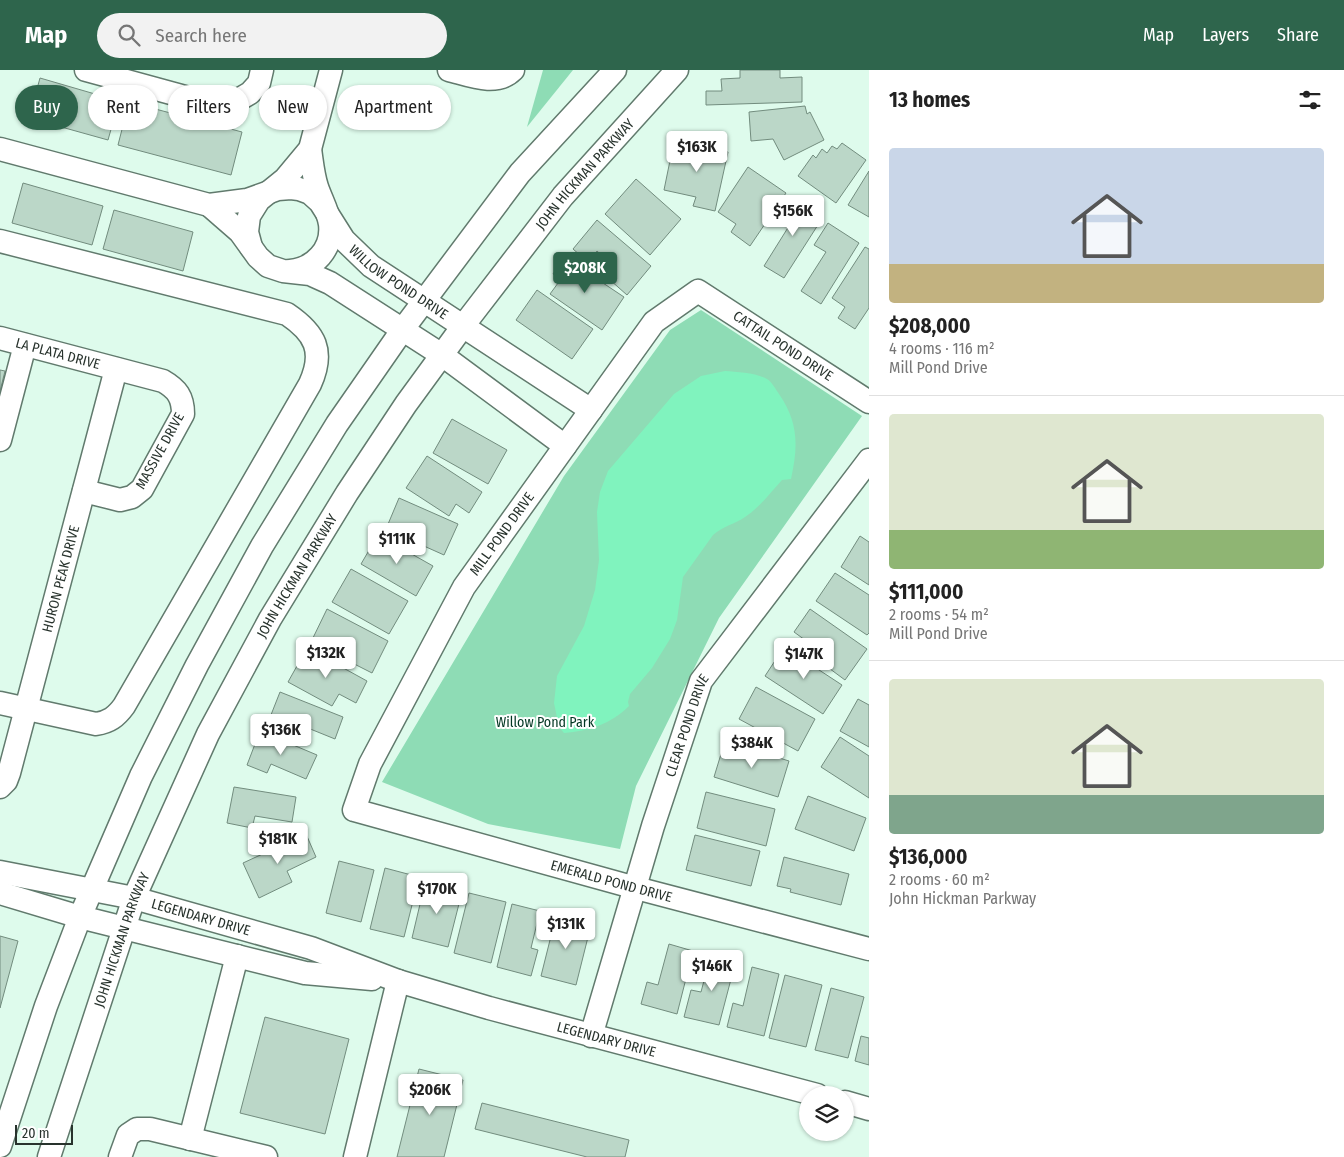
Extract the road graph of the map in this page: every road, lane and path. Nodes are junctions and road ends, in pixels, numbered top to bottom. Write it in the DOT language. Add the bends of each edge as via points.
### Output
graph roads {
  1 [pos="86,70"];
  2 [pos="262,70"];
  3 [pos="331,70"];
  4 [pos="449,70"];
  5 [pos="615,70"];
  6 [pos="677,70"];
  7 [pos="511,72"];
  8 [pos="310,149"];
  9 [pos="0,150"];
  10 [pos="268,193"];
  11 [pos="209,205"];
  12 [pos="326,212"];
  13 [pos="0,241"];
  14 [pos="251,248"];
  15 [pos="289,271"];
  16 [pos="698,291"];
  17 [pos="425,300"];
  18 [pos="463,326"];
  19 [pos="403,329"];
  20 [pos="0,338"];
  21 [pos="25,344"];
  22 [pos="442,355"];
  23 [pos="116,369"];
  24 [pos="869,402"];
  25 [pos="591,410"];
  26 [pos="0,440"];
  27 [pos="565,446"];
  28 [pos="869,460"];
  29 [pos="84,491"];
  30 [pos="0,703"];
  31 [pos="26,710"];
  32 [pos="0,788"];
  33 [pos="354,810"];
  34 [pos="0,872"];
  35 [pos="636,888"];
  36 [pos="92,890"];
  37 [pos="0,892"];
  38 [pos="134,898"];
  39 [pos="80,917"];
  40 [pos="124,928"];
  41 [pos="869,949"];
  42 [pos="237,956"];
  43 [pos="398,981"];
  44 [pos="591,1036"];
  45 [pos="799,1090"];
  46 [pos="854,1104"];
  47 [pos="869,1108"];
  48 [pos="190,1139"];
  49 [pos="0,1146"];
  50 [pos="48,1157"];
  51 [pos="120,1157"];
  52 [pos="266,1157"];
  53 [pos="355,1157"];
  1 -- 2 [label="street" via="221,105 250,93 259,83"];
  3 -- 8 [label="street"];
  4 -- 7 [label="street" via="494,79"];
  5 -- 17 [label="street" via="520,173"];
  6 -- 18 [label="street, JOHN HICKMAN PARKWAY" via="563,196"];
  8 -- 10 [label="street" via="285,179"];
  8 -- 12 [label="street" via="316,184"];
  9 -- 11 [label="street, WILLOW POND DRIVE"];
  10 -- 11 [label="street, WILLOW POND DRIVE" via="247,200"];
  10 -- 12 [label="street, WILLOW POND DRIVE" via="286,188 299,189 314,196"];
  10 -- 14 [label="street" via="255,204 249,216 247,232"];
  11 -- 14 [label="street, WILLOW POND DRIVE" via="240,232"];
  12 -- 15 [label="street" via="330,230 323,253 307,267"];
  12 -- 17 [label="street, WILLOW POND DRIVE" via="344,240 364,260"];
  13 -- 31 [label="street" via="287,314 311,335 318,361 310,384 116,716 96,724"];
  14 -- 15 [label="street, WILLOW POND DRIVE" via="268,266"];
  15 -- 19 [label="street, WILLOW POND DRIVE" via="320,278"];
  16 -- 24 [label="street, CATTAIL POND DRIVE"];
  16 -- 25 [label="street, MILL POND DRIVE" via="654,322"];
  17 -- 18 [label="street, WILLOW POND DRIVE"];
  17 -- 19 [label="street"];
  18 -- 22 [label="street, JOHN HICKMAN PARKWAY"];
  18 -- 25 [label="street, WILLOW POND DRIVE"];
  19 -- 22 [label="street, WILLOW POND DRIVE"];
  19 -- 36 [label="street" via="336,424 258,554 141,776"];
  20 -- 21 [label="street, LA PLATA DRIVE"];
  21 -- 23 [label="street, LA PLATA DRIVE"];
  21 -- 26 [label="street"];
  22 -- 27 [label="street, WILLOW POND DRIVE"];
  22 -- 38 [label="street, JOHN HICKMAN PARKWAY" via="346,493 270,619 208,734"];
  23 -- 29 [label="street, HURON PEAK DRIVE"];
  23 -- 29 [label="street, MASSIVE DRIVE" via="163,381 173,387 180,395 183,414 142,489 132,497 120,500"];
  25 -- 27 [label="street, MILL POND DRIVE"];
  27 -- 33 [label="street, MILL POND DRIVE" via="464,587 370,764"];
  28 -- 35 [label="street, CLEAR POND DRIVE" via="701,681"];
  29 -- 31 [label="street, HURON PEAK DRIVE"];
  30 -- 31 [label="street"];
  31 -- 32 [label="street, HURON PEAK DRIVE" via="8,777"];
  33 -- 35 [label="street, EMERALD POND DRIVE"];
  34 -- 36 [label="street, LEGENDARY DRIVE"];
  35 -- 41 [label="street, EMERALD POND DRIVE"];
  35 -- 44 [label="street, CLEAR POND DRIVE"];
  36 -- 38 [label="street, LEGENDARY DRIVE"];
  36 -- 39 [label="street"];
  37 -- 39 [label="street, LEGENDARY DRIVE"];
  38 -- 40 [label="street, JOHN HICKMAN PARKWAY"];
  38 -- 43 [label="street, LEGENDARY DRIVE" via="311,948"];
  39 -- 40 [label="street, LEGENDARY DRIVE"];
  39 -- 49 [label="street" via="46,1006"];
  40 -- 42 [label="street, LEGENDARY DRIVE"];
  40 -- 50 [label="street, JOHN HICKMAN PARKWAY"];
  42 -- 43 [label="street, LEGENDARY DRIVE" via="305,973"];
  42 -- 48 [label="street"];
  43 -- 44 [label="street, LEGENDARY DRIVE"];
  43 -- 53 [label="street"];
  44 -- 45 [label="street, LEGENDARY DRIVE"];
  46 -- 47 [label="street"];
  48 -- 51 [label="street" via="138,1128 128,1135"];
  48 -- 52 [label="street"];
}
